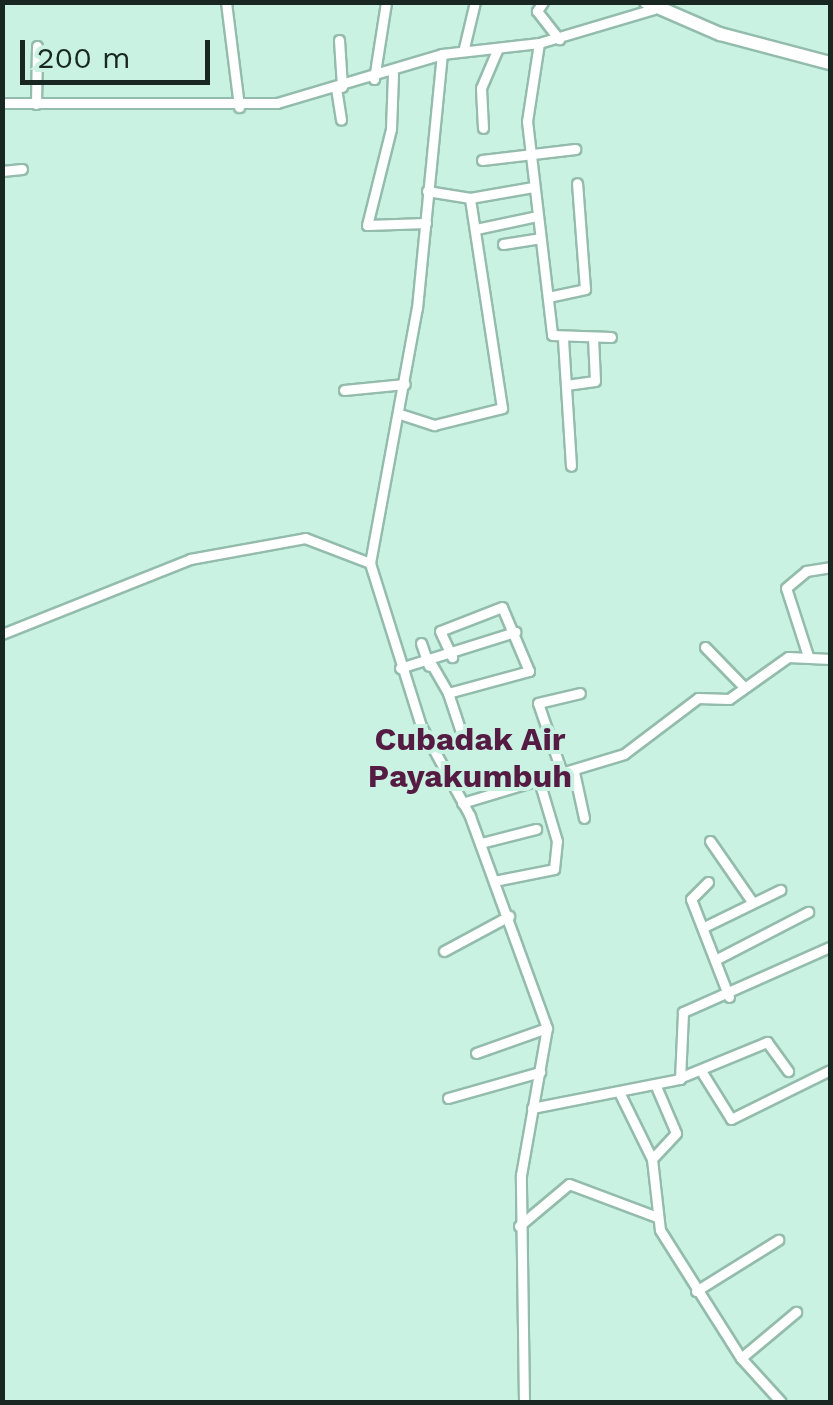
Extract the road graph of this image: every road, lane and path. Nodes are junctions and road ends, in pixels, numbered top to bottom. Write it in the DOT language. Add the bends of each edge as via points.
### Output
graph roads {
  1 [pos="226,2"];
  2 [pos="386,2"];
  3 [pos="475,2"];
  4 [pos="543,2"];
  5 [pos="650,6"];
  6 [pos="559,39"];
  7 [pos="339,40"];
  8 [pos="539,44"];
  9 [pos="37,46"];
  10 [pos="464,48"];
  11 [pos="498,48"];
  12 [pos="442,54"];
  13 [pos="830,63"];
  14 [pos="393,74"];
  15 [pos="374,78"];
  16 [pos="339,88"];
  17 [pos="2,103"];
  18 [pos="36,104"];
  19 [pos="239,107"];
  20 [pos="342,120"];
  21 [pos="483,128"];
  22 [pos="575,149"];
  23 [pos="529,154"];
  24 [pos="482,160"];
  25 [pos="22,169"];
  26 [pos="2,171"];
  27 [pos="576,184"];
  28 [pos="533,187"];
  29 [pos="427,191"];
  30 [pos="470,198"];
  31 [pos="537,216"];
  32 [pos="426,223"];
  33 [pos="476,229"];
  34 [pos="540,238"];
  35 [pos="503,244"];
  36 [pos="548,298"];
  37 [pos="611,337"];
  38 [pos="562,338"];
  39 [pos="594,338"];
  40 [pos="405,384"];
  41 [pos="566,385"];
  42 [pos="344,390"];
  43 [pos="400,414"];
  44 [pos="571,466"];
  45 [pos="370,563"];
  46 [pos="830,567"];
  47 [pos="515,632"];
  48 [pos="2,634"];
  49 [pos="421,644"];
  50 [pos="704,647"];
  51 [pos="808,656"];
  52 [pos="452,657"];
  53 [pos="830,659"];
  54 [pos="430,665"];
  55 [pos="400,668"];
  56 [pos="744,687"];
  57 [pos="448,693"];
  58 [pos="580,693"];
  59 [pos="462,736"];
  60 [pos="574,772"];
  61 [pos="563,776"];
  62 [pos="540,784"];
  63 [pos="462,803"];
  64 [pos="584,818"];
  65 [pos="536,829"];
  66 [pos="710,841"];
  67 [pos="481,843"];
  68 [pos="494,881"];
  69 [pos="708,882"];
  70 [pos="780,890"];
  71 [pos="753,904"];
  72 [pos="808,912"];
  73 [pos="509,916"];
  74 [pos="704,927"];
  75 [pos="830,947"];
  76 [pos="444,950"];
  77 [pos="715,960"];
  78 [pos="730,997"];
  79 [pos="547,1028"];
  80 [pos="476,1052"];
  81 [pos="788,1070"];
  82 [pos="830,1070"];
  83 [pos="540,1072"];
  84 [pos="703,1074"];
  85 [pos="684,1076"];
  86 [pos="655,1084"];
  87 [pos="620,1094"];
  88 [pos="448,1098"];
  89 [pos="532,1108"];
  90 [pos="652,1159"];
  91 [pos="657,1217"];
  92 [pos="518,1226"];
  93 [pos="778,1240"];
  94 [pos="696,1291"];
  95 [pos="796,1312"];
  96 [pos="741,1358"];
  97 [pos="524,1402"];
  98 [pos="781,1402"];
  1 -- 19 [label="street"];
  2 -- 15 [label="street"];
  3 -- 10 [label="street"];
  4 -- 6 [label="street" via="536,11"];
  5 -- 6 [label="street"];
  5 -- 13 [label="highway"];
  6 -- 8 [label="street"];
  7 -- 16 [label="street"];
  8 -- 11 [label="street"];
  8 -- 23 [label="street"];
  9 -- 18 [label="street"];
  10 -- 11 [label="street"];
  10 -- 12 [label="street"];
  11 -- 21 [label="street" via="480,88"];
  12 -- 14 [label="street"];
  12 -- 29 [label="street"];
  14 -- 15 [label="street"];
  14 -- 32 [label="street" via="391,129 367,225"];
  15 -- 16 [label="street"];
  16 -- 19 [label="street"];
  16 -- 20 [label="street"];
  17 -- 18 [label="street"];
  18 -- 19 [label="street"];
  22 -- 23 [label="street"];
  23 -- 24 [label="street"];
  23 -- 28 [label="street"];
  25 -- 26 [label="street"];
  27 -- 36 [label="street" via="584,289"];
  28 -- 30 [label="street"];
  28 -- 31 [label="street"];
  29 -- 30 [label="street"];
  29 -- 32 [label="street"];
  30 -- 33 [label="street"];
  31 -- 33 [label="street"];
  31 -- 34 [label="street"];
  32 -- 40 [label="street"];
  33 -- 43 [label="street" via="502,408 434,425"];
  34 -- 35 [label="street"];
  34 -- 36 [label="street"];
  36 -- 38 [label="street" via="552,335"];
  37 -- 39 [label="street"];
  38 -- 39 [label="street"];
  38 -- 41 [label="street"];
  39 -- 41 [label="street" via="595,381"];
  40 -- 42 [label="street"];
  40 -- 43 [label="street"];
  41 -- 44 [label="street"];
  43 -- 45 [label="street"];
  45 -- 48 [label="street" via="306,538 181,561"];
  45 -- 55 [label="street"];
  46 -- 51 [label="street" via="806,570 786,588"];
  47 -- 52 [label="street"];
  47 -- 52 [label="street" via="499,608 440,631"];
  47 -- 57 [label="street" via="530,671"];
  49 -- 54 [label="street"];
  50 -- 56 [label="street"];
  51 -- 53 [label="street"];
  51 -- 56 [label="street" via="782,659"];
  52 -- 54 [label="street"];
  54 -- 55 [label="street"];
  54 -- 57 [label="street"];
  55 -- 63 [label="street"];
  56 -- 60 [label="street" via="729,699 698,698 630,751"];
  57 -- 59 [label="street"];
  58 -- 61 [label="street" via="538,703"];
  60 -- 61 [label="street"];
  60 -- 64 [label="street"];
  61 -- 62 [label="street"];
  62 -- 63 [label="street"];
  62 -- 68 [label="street" via="557,839 554,869"];
  63 -- 67 [label="street"];
  65 -- 67 [label="street"];
  66 -- 71 [label="street"];
  67 -- 68 [label="street"];
  68 -- 73 [label="street"];
  69 -- 74 [label="street" via="691,898"];
  70 -- 71 [label="street"];
  71 -- 74 [label="street"];
  72 -- 77 [label="street"];
  73 -- 76 [label="street"];
  73 -- 79 [label="street"];
  74 -- 77 [label="street"];
  75 -- 78 [label="street"];
  77 -- 78 [label="street"];
  78 -- 85 [label="street" via="681,1015"];
  79 -- 80 [label="street"];
  79 -- 83 [label="street"];
  81 -- 84 [label="street" via="767,1042"];
  82 -- 84 [label="street" via="731,1119"];
  83 -- 88 [label="street"];
  83 -- 89 [label="street"];
  84 -- 85 [label="street"];
  85 -- 86 [label="street"];
  86 -- 87 [label="street"];
  86 -- 90 [label="street" via="676,1133"];
  87 -- 89 [label="street"];
  87 -- 90 [label="street"];
  89 -- 92 [label="street"];
  90 -- 91 [label="street"];
  91 -- 92 [label="street" via="569,1184"];
  91 -- 94 [label="street"];
  92 -- 97 [label="street"];
  93 -- 94 [label="street"];
  94 -- 96 [label="street"];
  95 -- 96 [label="street"];
  96 -- 98 [label="street"];
}
